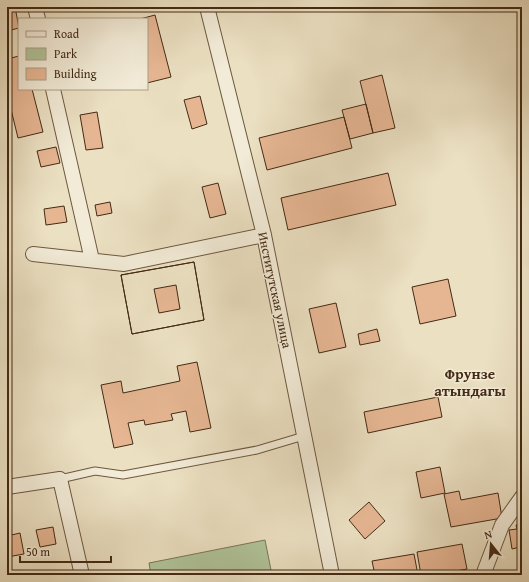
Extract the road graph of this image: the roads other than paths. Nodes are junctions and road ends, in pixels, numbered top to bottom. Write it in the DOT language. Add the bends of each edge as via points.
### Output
graph roads {
  1 [pos="35,7"];
  2 [pos="207,7"];
  3 [pos="38,18"];
  4 [pos="54,90"];
  5 [pos="264,235"];
  6 [pos="33,254"];
  7 [pos="92,260"];
  8 [pos="304,436"];
  9 [pos="60,479"];
  10 [pos="7,487"];
  11 [pos="522,497"];
  12 [pos="82,575"];
  13 [pos="332,575"];
  14 [pos="483,575"];
  1 -- 3 [label="street"];
  2 -- 5 [label="street, Институтская улица"];
  4 -- 7 [label="street"];
  5 -- 7 [label="street" via="124,264"];
  5 -- 8 [label="street, Институтская улица"];
  6 -- 7 [label="street"];
  8 -- 9 [label="lane" via="257,450 123,475 96,471"];
  8 -- 13 [label="street, Институтская улица"];
  9 -- 10 [label="street"];
  9 -- 12 [label="street"];
  11 -- 14 [label="street" via="502,525"];
}
